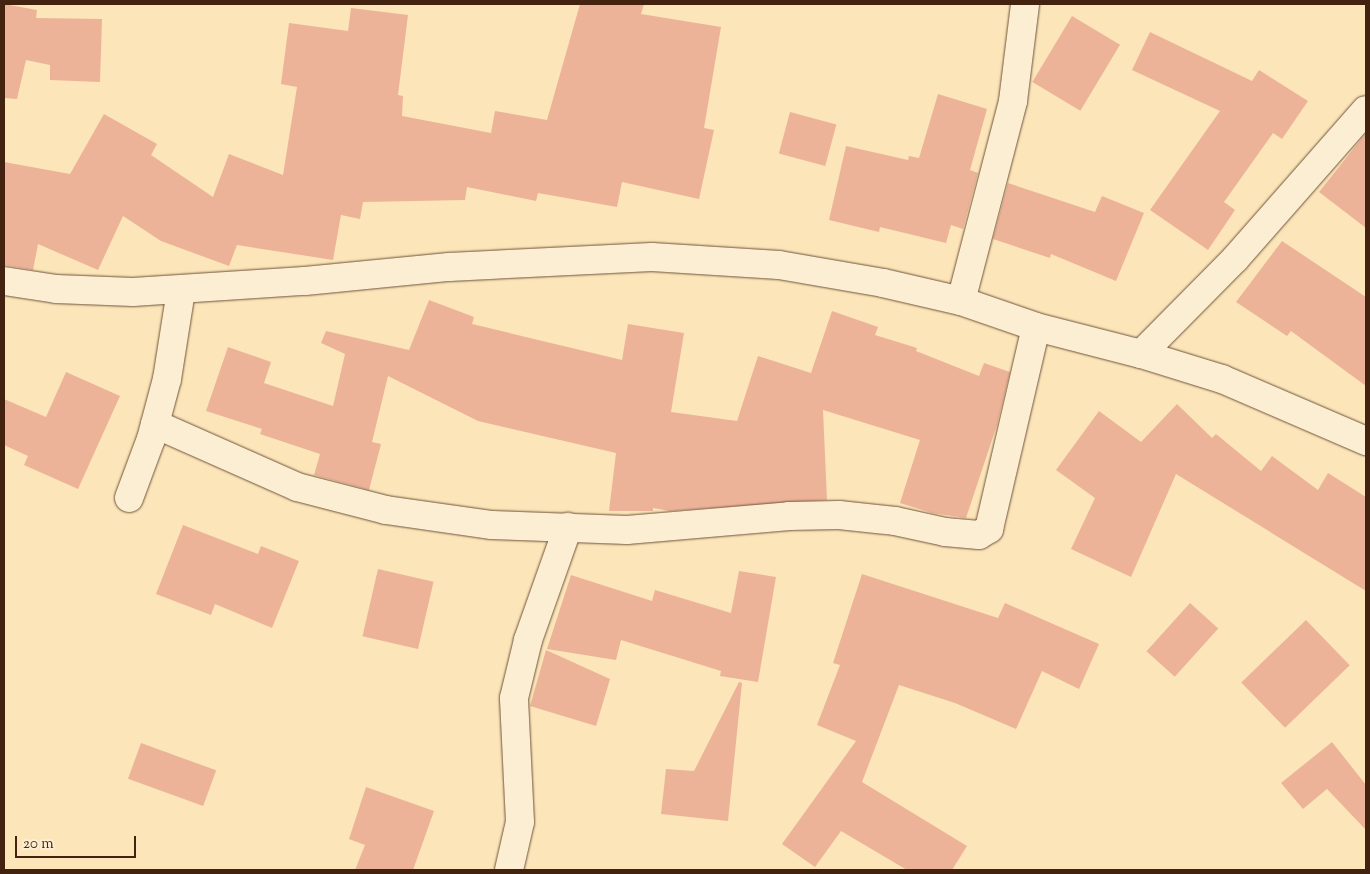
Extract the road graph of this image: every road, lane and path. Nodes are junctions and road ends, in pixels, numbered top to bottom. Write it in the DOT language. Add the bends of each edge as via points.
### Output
graph roads {
  1 [pos="1024,4"];
  2 [pos="1366,110"];
  3 [pos="4,280"];
  4 [pos="182,291"];
  5 [pos="960,301"];
  6 [pos="1036,327"];
  7 [pos="1141,354"];
  8 [pos="155,424"];
  9 [pos="1366,440"];
  10 [pos="129,498"];
  11 [pos="568,527"];
  12 [pos="509,870"];
  1 -- 5 [label="street" via="1014,101"];
  2 -- 7 [label="street" via="1235,259"];
  3 -- 4 [label="street" via="56,289"];
  4 -- 5 [label="street" via="449,267 652,257 779,265 884,283"];
  4 -- 8 [label="street" via="167,379"];
  5 -- 6 [label="street"];
  6 -- 7 [label="street"];
  6 -- 11 [label="street" via="989,529 979,535 839,515 789,516 627,530"];
  7 -- 9 [label="street" via="1222,379"];
  8 -- 10 [label="street"];
  8 -- 11 [label="street" via="297,486 386,510 492,525"];
  11 -- 12 [label="street" via="528,640 514,698 520,822"];
}
